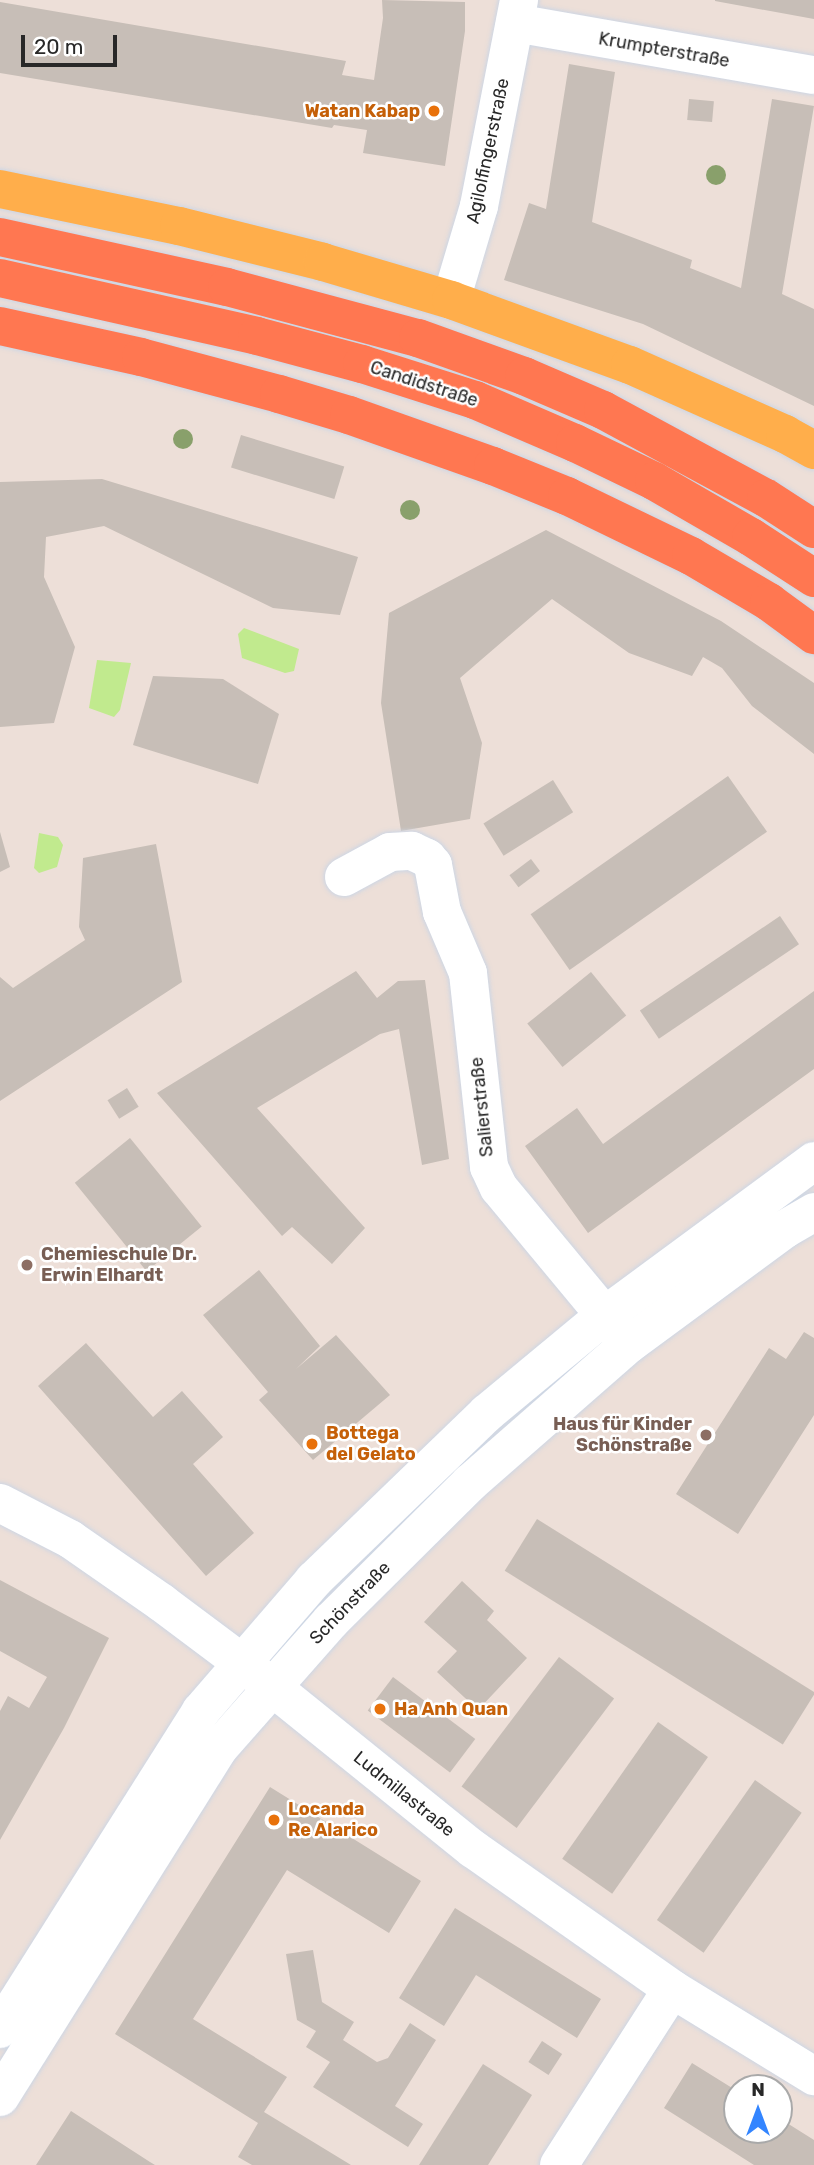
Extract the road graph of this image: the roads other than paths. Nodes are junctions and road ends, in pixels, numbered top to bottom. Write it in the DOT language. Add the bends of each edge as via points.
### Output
graph roads {
  1 [pos="517,12"];
  2 [pos="814,75"];
  3 [pos="0,189"];
  4 [pos="0,237"];
  5 [pos="0,278"];
  6 [pos="451,300"];
  7 [pos="0,326"];
  8 [pos="814,450"];
  9 [pos="814,529"];
  10 [pos="814,578"];
  11 [pos="814,635"];
  12 [pos="344,877"];
  13 [pos="814,1161"];
  14 [pos="814,1212"];
  15 [pos="604,1316"];
  16 [pos="629,1344"];
  17 [pos="0,1503"];
  18 [pos="241,1662"];
  19 [pos="271,1687"];
  20 [pos="672,1989"];
  21 [pos="0,2029"];
  22 [pos="814,2076"];
  23 [pos="0,2097"];
  24 [pos="559,2165"];
  1 -- 2 [label="street, Krumpterstraße"];
  1 -- 6 [label="street, Agilolfingerstraße" via="479,206"];
  3 -- 6 [label="main road" via="179,226"];
  4 -- 9 [label="highway" via="137,265 418,338 574,397 666,442"];
  5 -- 10 [label="highway, Candidstraße" via="203,323 362,364 475,400 654,481"];
  6 -- 8 [label="main road" via="630,365"];
  7 -- 11 [label="highway" via="279,394 493,466 579,501 691,556"];
  12 -- 15 [label="street, Salierstraße" via="390,852 412,851 428,858 436,874 442,912 468,973 489,1167 499,1188"];
  13 -- 15 [label="street"];
  14 -- 16 [label="street, Schönstraße"];
  15 -- 16 [label="street, Salierstraße"];
  15 -- 18 [label="street" via="487,1413 314,1580"];
  16 -- 19 [label="street, Schönstraße" via="470,1482"];
  17 -- 18 [label="street, Ludmillastraße" via="69,1539"];
  18 -- 19 [label="street, Ludmillastraße"];
  18 -- 21 [label="street" via="201,1711"];
  19 -- 20 [label="street, Ludmillastraße" via="473,1849"];
  19 -- 23 [label="street, Schönstraße" via="219,1748"];
  20 -- 22 [label="street, Ludmillastraße"];
  20 -- 24 [label="street"];
}
